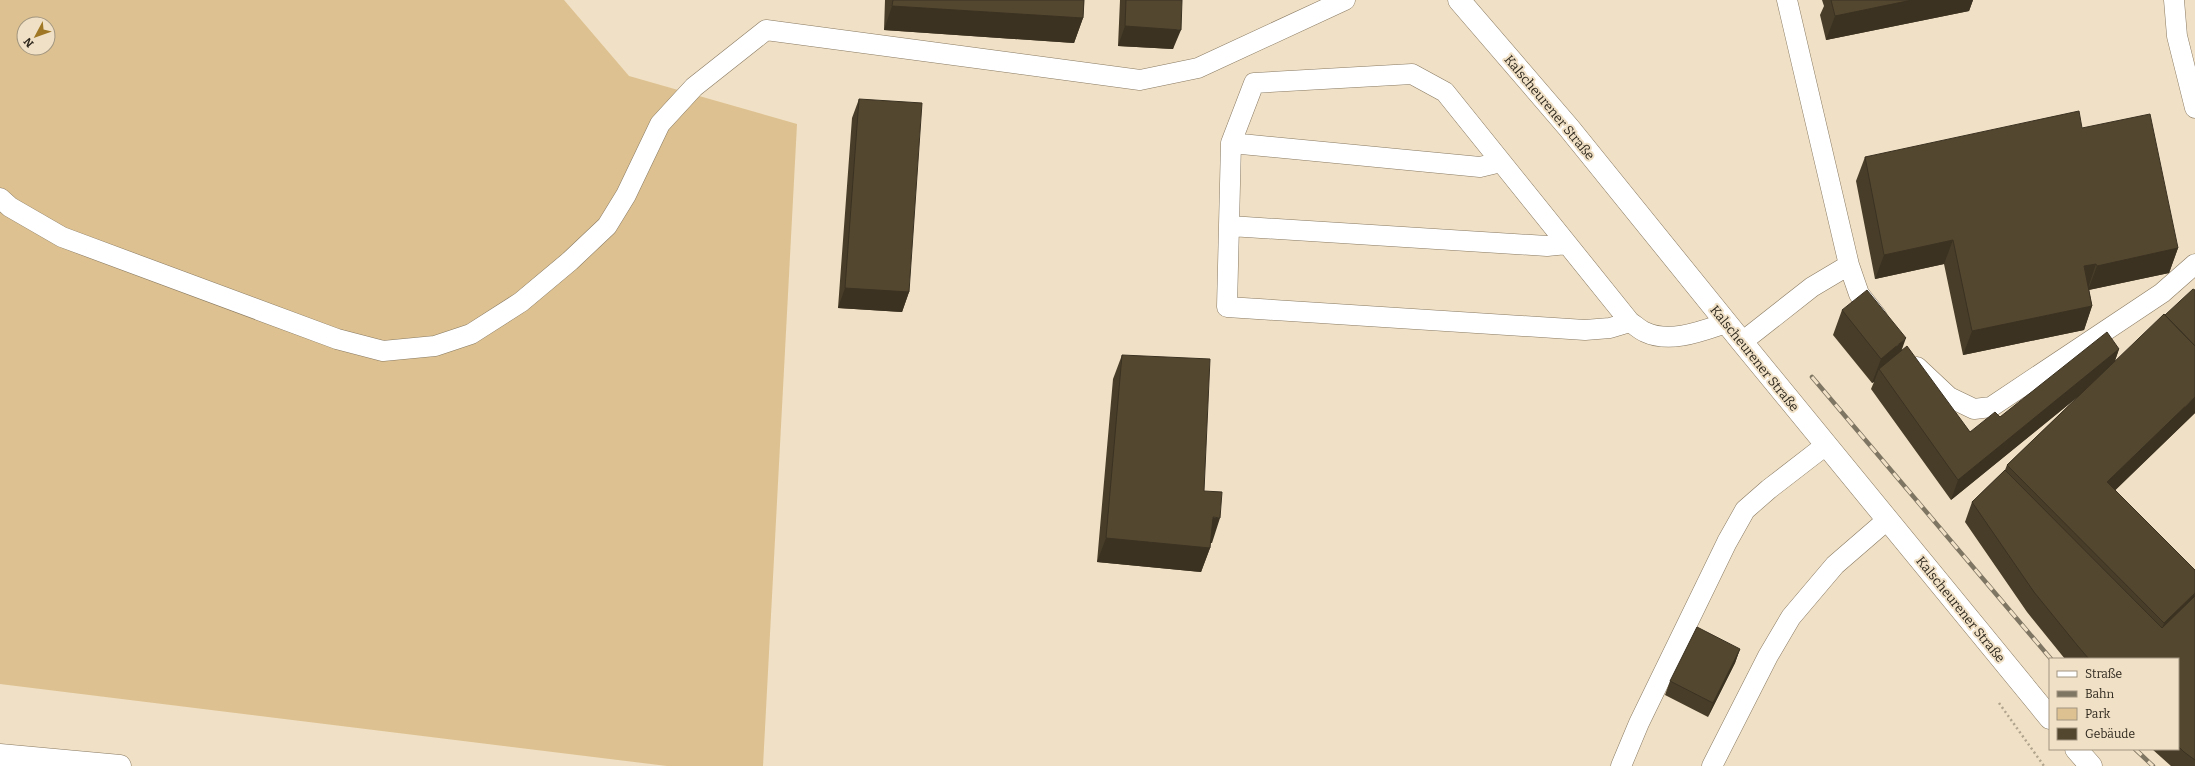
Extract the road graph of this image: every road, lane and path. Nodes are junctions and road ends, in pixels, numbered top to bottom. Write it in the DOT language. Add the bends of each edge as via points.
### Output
graph roads {
  1 [pos="1345,0"];
  2 [pos="1460,0"];
  3 [pos="1787,0"];
  4 [pos="2174,0"];
  5 [pos="2195,108"];
  6 [pos="1231,143"];
  7 [pos="1501,162"];
  8 [pos="0,198"];
  9 [pos="1230,226"];
  10 [pos="1567,244"];
  11 [pos="2195,264"];
  12 [pos="1849,266"];
  13 [pos="1630,322"];
  14 [pos="1726,323"];
  15 [pos="1888,330"];
  16 [pos="1742,342"];
  17 [pos="1907,354"];
  18 [pos="1826,445"];
  19 [pos="1888,520"];
  20 [pos="2049,717"];
  21 [pos="2077,750"];
  22 [pos="0,755"];
  23 [pos="120,766"];
  24 [pos="1621,766"];
  25 [pos="1712,766"];
  26 [pos="2091,766"];
  1 -- 8 [label="lane" via="1198,68 1140,80 766,30 694,87 660,124 626,196 607,226 570,261 520,302 471,334 435,346 383,351 337,340 62,237 10,207"];
  2 -- 14 [label="main road, Kalscheurener Straße" via="1569,128"];
  3 -- 12 [label="lane"];
  4 -- 5 [label="lane" via="2177,36"];
  6 -- 7 [label="lane" via="1480,167"];
  6 -- 7 [label="lane" via="1254,83 1412,74 1445,92"];
  6 -- 9 [label="lane"];
  7 -- 10 [label="lane"];
  9 -- 10 [label="lane" via="1547,246"];
  9 -- 13 [label="lane" via="1227,307 1585,330 1610,328"];
  10 -- 13 [label="lane"];
  11 -- 17 [label="lane" via="2162,293 1991,407 1974,409 1949,397 1921,372"];
  12 -- 15 [label="lane" via="1859,294"];
  12 -- 16 [label="lane" via="1812,287"];
  13 -- 14 [label="lane" via="1645,333 1666,338"];
  14 -- 16 [label="main road, Kalscheurener Straße"];
  16 -- 18 [label="main road, Kalscheurener Straße"];
  18 -- 19 [label="main road, Kalscheurener Straße"];
  18 -- 24 [label="lane" via="1745,510 1656,688"];
  19 -- 20 [label="main road, Kalscheurener Straße"];
  19 -- 25 [label="lane" via="1835,565 1791,617 1768,656"];
  21 -- 26 [label="main road"];
  22 -- 23 [label="main road"];
}
